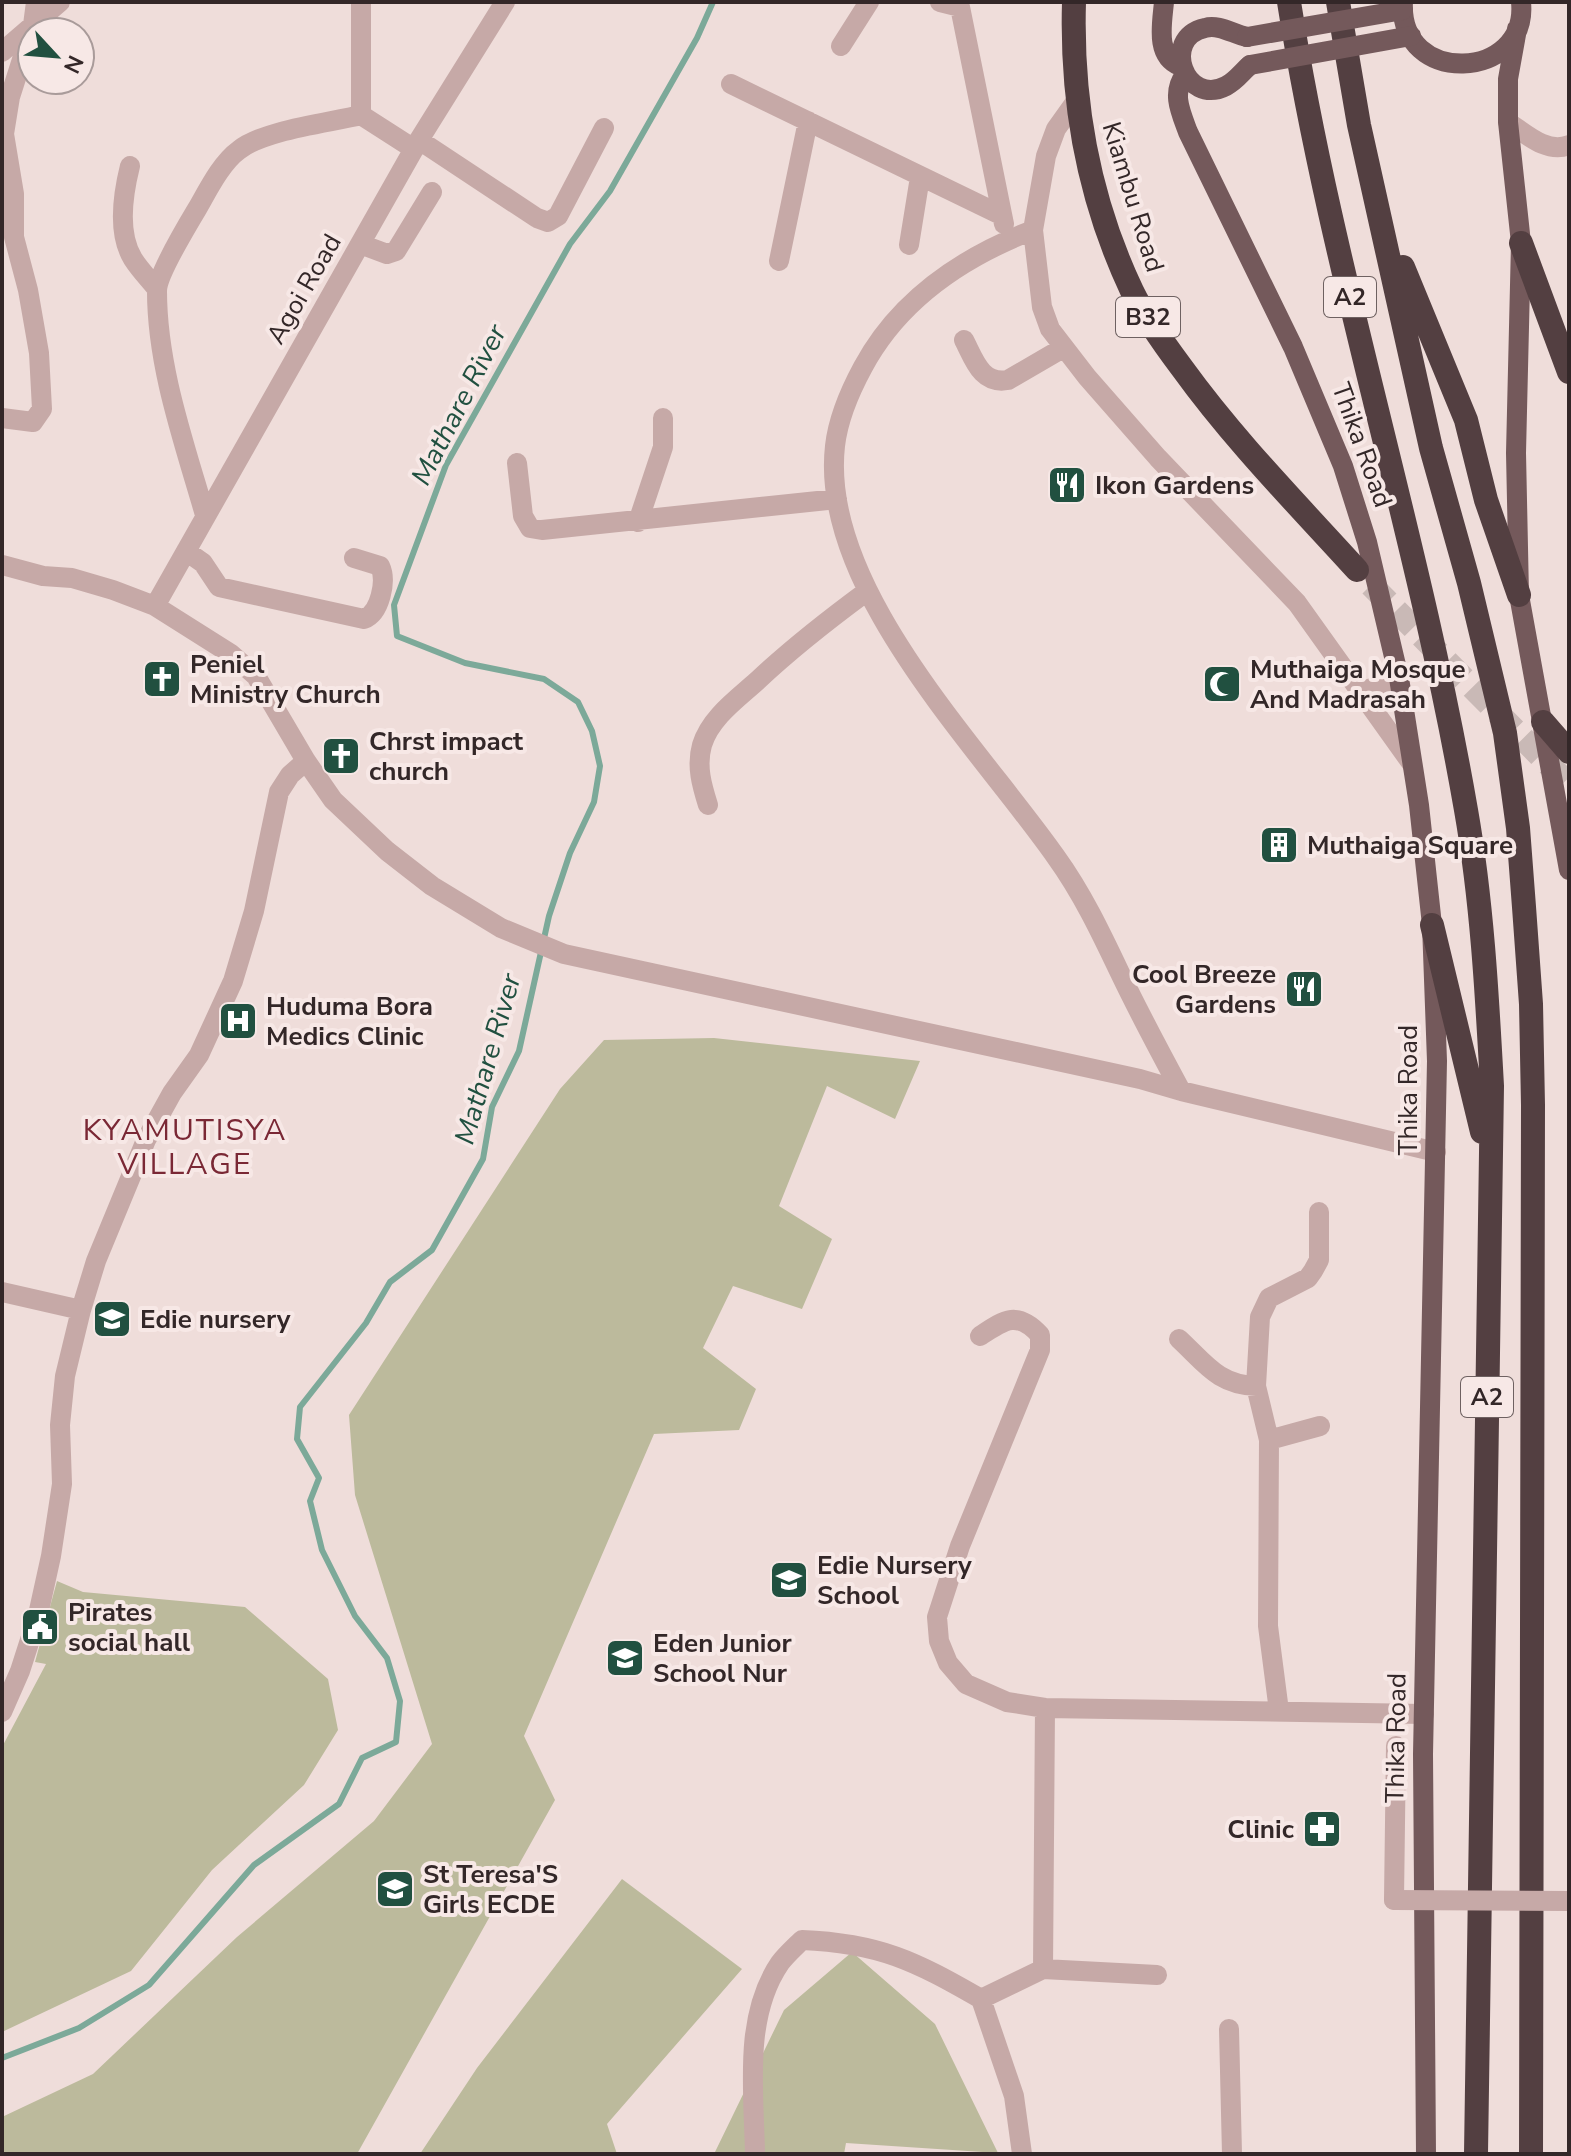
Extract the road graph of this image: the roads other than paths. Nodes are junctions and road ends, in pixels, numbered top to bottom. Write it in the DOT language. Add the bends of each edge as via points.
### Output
graph roads {
  1 [pos="60,2"];
  2 [pos="361,2"];
  3 [pos="505,2"];
  4 [pos="869,2"];
  5 [pos="940,2"];
  6 [pos="1074,2"];
  7 [pos="1164,2"];
  8 [pos="1289,2"];
  9 [pos="1338,2"];
  10 [pos="1403,6"];
  11 [pos="1522,11"];
  12 [pos="44,16"];
  13 [pos="1411,36"];
  14 [pos="841,46"];
  15 [pos="1182,71"];
  16 [pos="16,78"];
  17 [pos="731,84"];
  18 [pos="1076,101"];
  19 [pos="361,115"];
  20 [pos="808,121"];
  21 [pos="1508,122"];
  22 [pos="604,128"];
  23 [pos="416,144"];
  24 [pos="1569,145"];
  25 [pos="130,166"];
  26 [pos="920,177"];
  27 [pos="432,192"];
  28 [pos="1379,213"];
  29 [pos="1001,215"];
  30 [pos="1033,230"];
  31 [pos="1009,239"];
  32 [pos="1521,243"];
  33 [pos="360,244"];
  34 [pos="909,245"];
  35 [pos="779,261"];
  36 [pos="157,289"];
  37 [pos="964,340"];
  38 [pos="1063,348"];
  39 [pos="1569,372"];
  40 [pos="2,418"];
  41 [pos="663,418"];
  42 [pos="517,463"];
  43 [pos="837,499"];
  44 [pos="205,515"];
  45 [pos="638,522"];
  46 [pos="186,551"];
  47 [pos="354,558"];
  48 [pos="2,565"];
  49 [pos="1357,570"];
  50 [pos="866,592"];
  51 [pos="1519,595"];
  52 [pos="155,606"];
  53 [pos="1399,678"];
  54 [pos="1361,692"];
  55 [pos="1543,722"];
  56 [pos="1569,752"];
  57 [pos="306,761"];
  58 [pos="1412,764"];
  59 [pos="708,805"];
  60 [pos="1569,870"];
  61 [pos="1432,925"];
  62 [pos="1181,1091"];
  63 [pos="1436,1152"];
  64 [pos="1491,1165"];
  65 [pos="1319,1212"];
  66 [pos="2,1292"];
  67 [pos="81,1310"];
  68 [pos="980,1336"];
  69 [pos="1179,1339"];
  70 [pos="1256,1386"];
  71 [pos="1320,1426"];
  72 [pos="1269,1440"];
  73 [pos="1045,1708"];
  74 [pos="1279,1711"];
  75 [pos="2,1712"];
  76 [pos="1424,1714"];
  77 [pos="1396,1746"];
  78 [pos="1569,1901"];
  79 [pos="1043,1969"];
  80 [pos="1157,1975"];
  81 [pos="981,1999"];
  82 [pos="1229,2029"];
  83 [pos="755,2154"];
  84 [pos="1022,2154"];
  85 [pos="1232,2154"];
  86 [pos="1426,2154"];
  87 [pos="1476,2154"];
  88 [pos="1531,2154"];
  1 -- 12 [label="street"];
  2 -- 19 [label="street"];
  3 -- 23 [label="street, Agoi Road"];
  4 -- 14 [label="street"];
  5 -- 29 [label="street" via="960,7"];
  6 -- 18 [label="highway, Kiambu Road / B32"];
  7 -- 15 [label="main road" via="1163,46"];
  8 -- 64 [label="highway, Thika Road / A2" via="1322,180 1466,811 1489,1023"];
  9 -- 28 [label="highway, A2"];
  10 -- 13 [label="main road"];
  10 -- 15 [label="main road, bridge" via="1247,37 1216,27 1195,31 1182,48"];
  11 -- 13 [label="main road" via="1507,45 1475,64 1439,61"];
  11 -- 21 [label="main road" via="1508,79"];
  13 -- 15 [label="main road, bridge" via="1250,65 1231,84 1215,90 1198,87"];
  15 -- 53 [label="main road, Thika Road" via="1177,96 1188,132 1293,347 1343,466"];
  16 -- 40 [label="street" via="4,134 14,194 14,237 39,353 42,409 33,422"];
  17 -- 20 [label="street"];
  18 -- 30 [label="street" via="1056,129 1046,156"];
  18 -- 49 [label="highway, Kiambu Road / B32" via="1087,161 1133,292 1212,409"];
  19 -- 23 [label="street"];
  19 -- 36 [label="street" via="261,138 238,150 198,207"];
  20 -- 26 [label="street"];
  20 -- 35 [label="street"];
  21 -- 24 [label="street" via="1549,148"];
  21 -- 32 [label="main road"];
  22 -- 23 [label="street" via="558,216 548,222"];
  23 -- 33 [label="street, Agoi Road"];
  25 -- 36 [label="street" via="124,227 131,257"];
  26 -- 29 [label="street"];
  26 -- 34 [label="street"];
  27 -- 33 [label="street" via="396,251 387,254"];
  28 -- 51 [label="highway" via="1466,420 1486,500"];
  28 -- 88 [label="highway, A2" via="1431,448 1505,733 1523,891 1533,1105"];
  29 -- 31 [label="street"];
  30 -- 31 [label="street"];
  30 -- 38 [label="street" via="1042,307"];
  31 -- 43 [label="street" via="980,252 917,298 873,347 854,383 835,444"];
  32 -- 39 [label="highway"];
  32 -- 51 [label="main road"];
  33 -- 44 [label="street, Agoi Road"];
  36 -- 44 [label="street" via="166,375"];
  37 -- 38 [label="street" via="982,374 998,381"];
  38 -- 54 [label="street" via="1158,458 1297,603"];
  41 -- 45 [label="street" via="663,447"];
  42 -- 45 [label="street" via="523,516 530,528"];
  43 -- 45 [label="street"];
  43 -- 50 [label="street"];
  44 -- 46 [label="street, Agoi Road"];
  46 -- 47 [label="street" via="203,563 219,587 364,619 376,609 383,569"];
  46 -- 52 [label="street, Agoi Road"];
  48 -- 52 [label="street" via="72,578"];
  50 -- 59 [label="street" via="795,645 710,729 699,761"];
  50 -- 62 [label="street" via="911,665 1057,858 1102,930"];
  51 -- 55 [label="main road"];
  52 -- 57 [label="street" via="256,676"];
  53 -- 54 [label="street"];
  53 -- 58 [label="main road, Thika Road"];
  54 -- 58 [label="street"];
  55 -- 56 [label="highway"];
  55 -- 60 [label="main road"];
  57 -- 62 [label="street" via="333,800 432,886 501,928 564,954"];
  57 -- 67 [label="street" via="279,792 233,981 199,1055 146,1140"];
  58 -- 61 [label="main road, Thika Road"];
  61 -- 63 [label="main road, Thika Road"];
  61 -- 64 [label="highway"];
  62 -- 63 [label="street"];
  63 -- 76 [label="main road, Thika Road"];
  64 -- 87 [label="highway, Thika Road / A2"];
  65 -- 70 [label="street" via="1319,1260 1313,1271 1269,1298 1260,1317"];
  66 -- 67 [label="street"];
  67 -- 75 [label="street" via="65,1376 62,1484 51,1556 25,1657"];
  68 -- 73 [label="street" via="1004,1320 1017,1320 1040,1335 1040,1350 960,1546 937,1617 939,1641 948,1663 966,1684 987,1695"];
  69 -- 70 [label="street" via="1221,1379"];
  70 -- 72 [label="street"];
  71 -- 72 [label="street"];
  72 -- 74 [label="street" via="1268,1626"];
  73 -- 74 [label="street"];
  73 -- 79 [label="street"];
  74 -- 76 [label="street"];
  76 -- 86 [label="main road, Thika Road"];
  77 -- 78 [label="street, bridge" via="1394,1900"];
  79 -- 80 [label="street"];
  79 -- 81 [label="street"];
  81 -- 83 [label="street" via="888,1951 802,1940 780,1962 760,2004 754,2052"];
  81 -- 84 [label="street" via="1014,2096"];
  82 -- 85 [label="street"];
}
